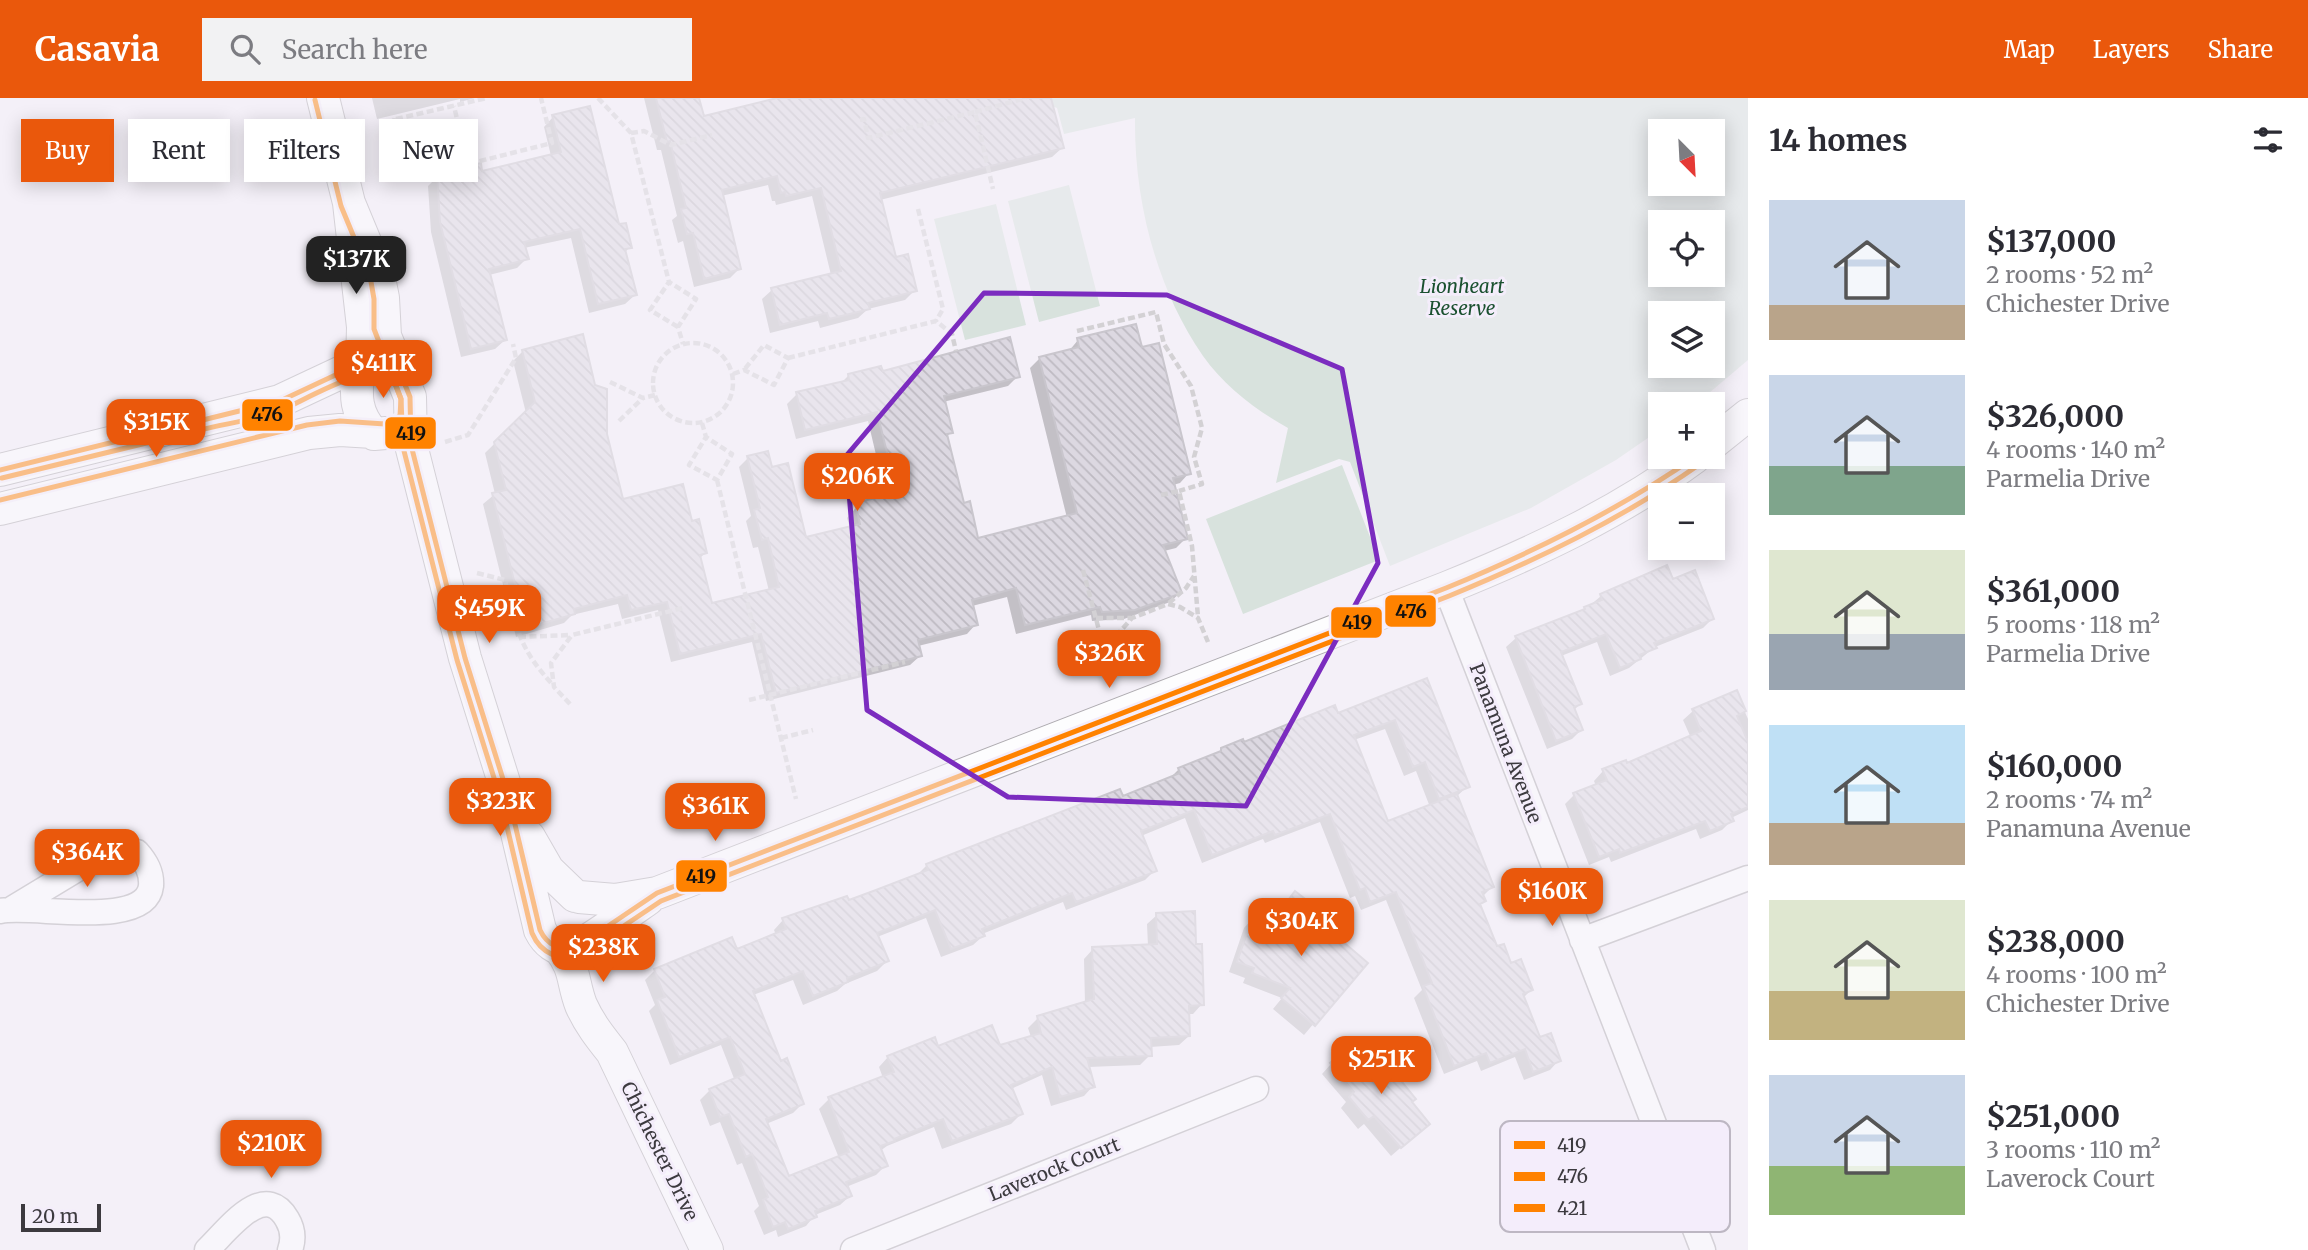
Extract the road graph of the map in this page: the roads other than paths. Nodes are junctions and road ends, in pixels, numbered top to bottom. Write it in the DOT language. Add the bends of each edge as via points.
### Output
graph roads {
  1 [pos="323,98"];
  2 [pos="349,203"];
  3 [pos="361,367"];
  4 [pos="399,370"];
  5 [pos="1748,415"];
  6 [pos="409,421"];
  7 [pos="374,433"];
  8 [pos="1725,433"];
  9 [pos="1676,469"];
  10 [pos="0,470"];
  11 [pos="427,506"];
  12 [pos="0,509"];
  13 [pos="1446,588"];
  14 [pos="508,795"];
  15 [pos="1748,878"];
  16 [pos="657,893"];
  17 [pos="577,897"];
  18 [pos="7,910"];
  19 [pos="539,923"];
  20 [pos="592,936"];
  21 [pos="1582,940"];
  22 [pos="559,948"];
  23 [pos="612,1052"];
  24 [pos="1256,1089"];
  25 [pos="1653,1121"];
  26 [pos="1696,1232"];
  27 [pos="207,1250"];
  28 [pos="290,1250"];
  29 [pos="707,1250"];
  30 [pos="853,1250"];
  31 [pos="1703,1250"];
  1 -- 2 [label="street"];
  2 -- 3 [label="street" via="363,327"];
  2 -- 4 [label="street" via="377,273 383,327"];
  3 -- 4 [label="street" via="386,364"];
  3 -- 7 [label="street" via="357,404"];
  3 -- 10 [label="street" via="280,401"];
  4 -- 6 [label="street" via="410,397"];
  5 -- 8 [label="street"];
  6 -- 7 [label="street" via="387,433"];
  6 -- 11 [label="street"];
  7 -- 11 [label="street"];
  7 -- 12 [label="street" via="309,433"];
  9 -- 13 [label="street" via="1528,554"];
  11 -- 14 [label="street" via="465,658"];
  13 -- 16 [label="street"];
  13 -- 21 [label="street, Panamuna Avenue"];
  14 -- 17 [label="street" via="539,858"];
  14 -- 19 [label="street"];
  15 -- 21 [label="street"];
  16 -- 17 [label="street" via="615,900"];
  16 -- 20 [label="street"];
  17 -- 19 [label="street" via="554,897 540,912"];
  17 -- 20 [label="street" via="591,909"];
  18 -- 18 [label="street" via="99,856 118,850 137,852 148,864 149,893 143,903 124,910"];
  19 -- 22 [label="street" via="543,937"];
  20 -- 22 [label="street" via="577,947"];
  20 -- 23 [label="street, Chichester Drive" via="594,977"];
  21 -- 25 [label="street, Panamuna Avenue"];
  22 -- 23 [label="street, Chichester Drive" via="573,968 581,1005"];
  23 -- 29 [label="street, Chichester Drive"];
  24 -- 30 [label="street, Laverock Court"];
  26 -- 31 [label="street, Panamuna Avenue"];
  27 -- 28 [label="street" via="254,1206 265,1202 277,1205 286,1216 292,1228"];
}
